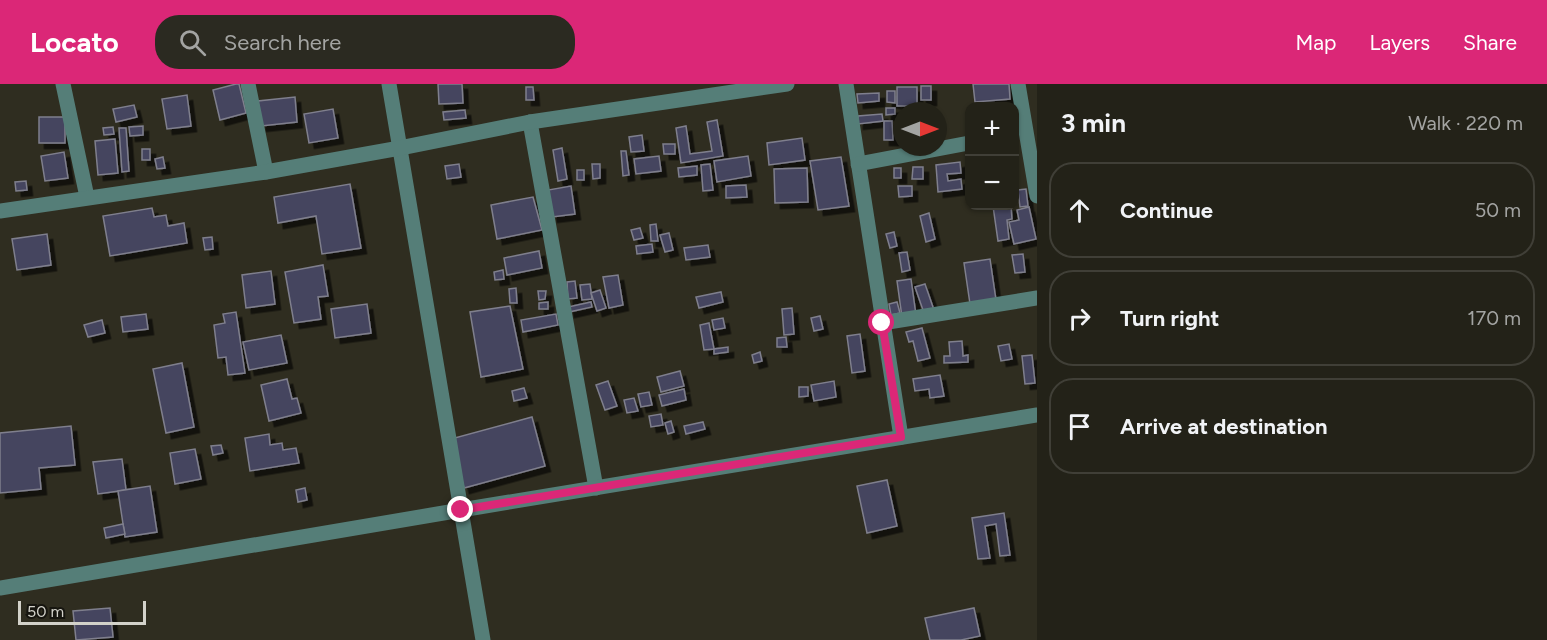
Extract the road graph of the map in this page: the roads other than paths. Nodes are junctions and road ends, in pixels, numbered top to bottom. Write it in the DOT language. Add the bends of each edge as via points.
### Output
graph roads {
  1 [pos="63,84"];
  2 [pos="248,84"];
  3 [pos="389,84"];
  4 [pos="846,84"];
  5 [pos="1018,84"];
  6 [pos="780,85"];
  7 [pos="530,122"];
  8 [pos="1020,134"];
  9 [pos="965,144"];
  10 [pos="400,148"];
  11 [pos="858,164"];
  12 [pos="266,172"];
  13 [pos="1037,196"];
  14 [pos="87,197"];
  15 [pos="0,211"];
  16 [pos="1037,298"];
  17 [pos="882,323"];
  18 [pos="1037,415"];
  19 [pos="901,437"];
  20 [pos="596,488"];
  21 [pos="461,510"];
  22 [pos="0,587"];
  23 [pos="483,640"];
  1 -- 14 [label="street"];
  2 -- 12 [label="street"];
  3 -- 10 [label="street"];
  4 -- 11 [label="street"];
  5 -- 8 [label="street"];
  6 -- 7 [label="street"];
  7 -- 10 [label="street"];
  7 -- 20 [label="street"];
  8 -- 13 [label="street"];
  9 -- 11 [label="street"];
  10 -- 12 [label="street"];
  10 -- 21 [label="street"];
  11 -- 17 [label="street"];
  12 -- 14 [label="street"];
  14 -- 15 [label="street"];
  16 -- 17 [label="street"];
  17 -- 19 [label="street"];
  18 -- 19 [label="street"];
  19 -- 20 [label="street"];
  20 -- 21 [label="street"];
  21 -- 22 [label="street"];
  21 -- 23 [label="street"];
}
